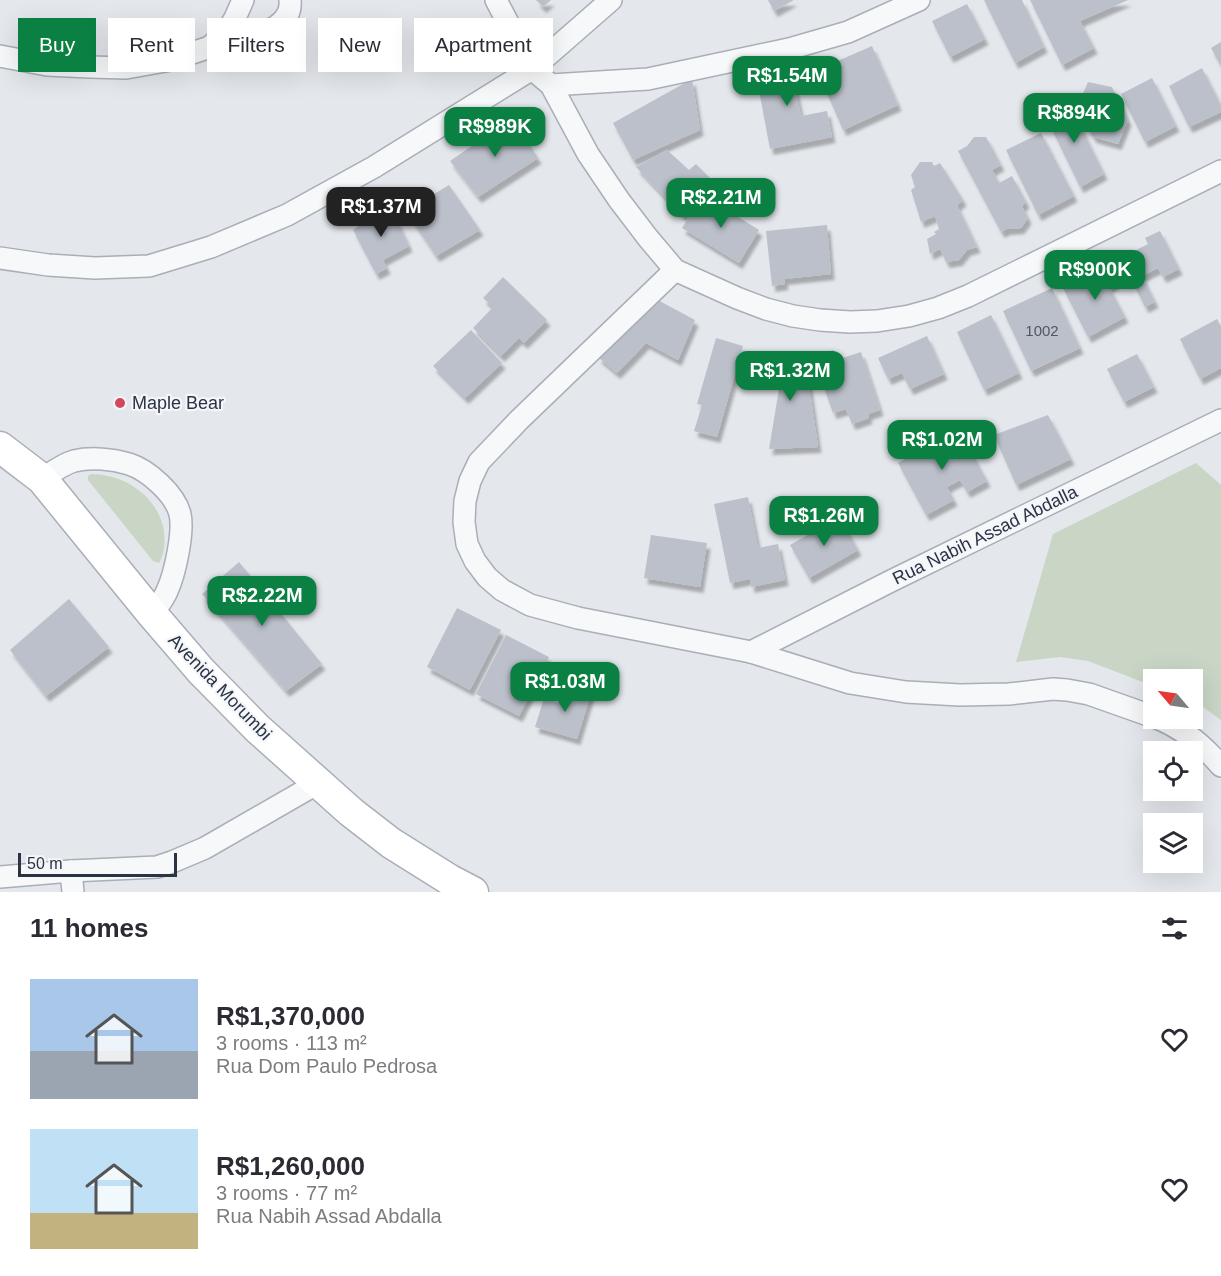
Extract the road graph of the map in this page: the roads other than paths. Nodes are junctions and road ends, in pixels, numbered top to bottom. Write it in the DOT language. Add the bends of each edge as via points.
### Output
graph roads {
  1 [pos="243,0"];
  2 [pos="290,0"];
  3 [pos="496,0"];
  4 [pos="611,0"];
  5 [pos="919,0"];
  6 [pos="236,18"];
  7 [pos="286,18"];
  8 [pos="505,18"];
  9 [pos="207,48"];
  10 [pos="553,51"];
  11 [pos="0,56"];
  12 [pos="527,72"];
  13 [pos="535,72"];
  14 [pos="551,86"];
  15 [pos="1221,171"];
  16 [pos="0,258"];
  17 [pos="675,270"];
  18 [pos="1221,420"];
  19 [pos="0,447"];
  20 [pos="42,479"];
  21 [pos="152,614"];
  22 [pos="751,652"];
  23 [pos="1143,714"];
  24 [pos="1176,729"];
  25 [pos="1221,766"];
  26 [pos="318,783"];
  27 [pos="0,877"];
  28 [pos="72,882"];
  29 [pos="473,892"];
  1 -- 6 [label="street"];
  2 -- 7 [label="street"];
  3 -- 8 [label="street"];
  4 -- 10 [label="street"];
  5 -- 14 [label="street" via="848,32 789,49 648,80"];
  9 -- 11 [label="street" via="171,60 126,68 46,65"];
  12 -- 16 [label="street" via="374,167 287,215 211,247 149,266 95,268"];
  13 -- 14 [label="street"];
  14 -- 17 [label="street" via="588,154"];
  15 -- 17 [label="street" via="968,296 909,316 850,322 793,316 737,298"];
  17 -- 22 [label="street" via="479,462 465,501 467,544 487,577 501,590 530,605"];
  18 -- 22 [label="street, Rua Nabih Assad Abdalla"];
  19 -- 20 [label="main road, Avenida Morumbi"];
  20 -- 21 [label="main road, Avenida Morumbi"];
  20 -- 21 [label="street" via="73,461 100,459 130,464 152,476 171,496 180,514 178,550 167,592"];
  21 -- 26 [label="main road, Avenida Morumbi" via="201,671"];
  22 -- 23 [label="street" via="850,683 906,692 960,695 1067,690"];
  24 -- 25 [label="street" via="1191,737"];
  26 -- 28 [label="street" via="205,848 172,862"];
  26 -- 29 [label="main road, Avenida Morumbi" via="391,843"];
  27 -- 28 [label="street"];
}
